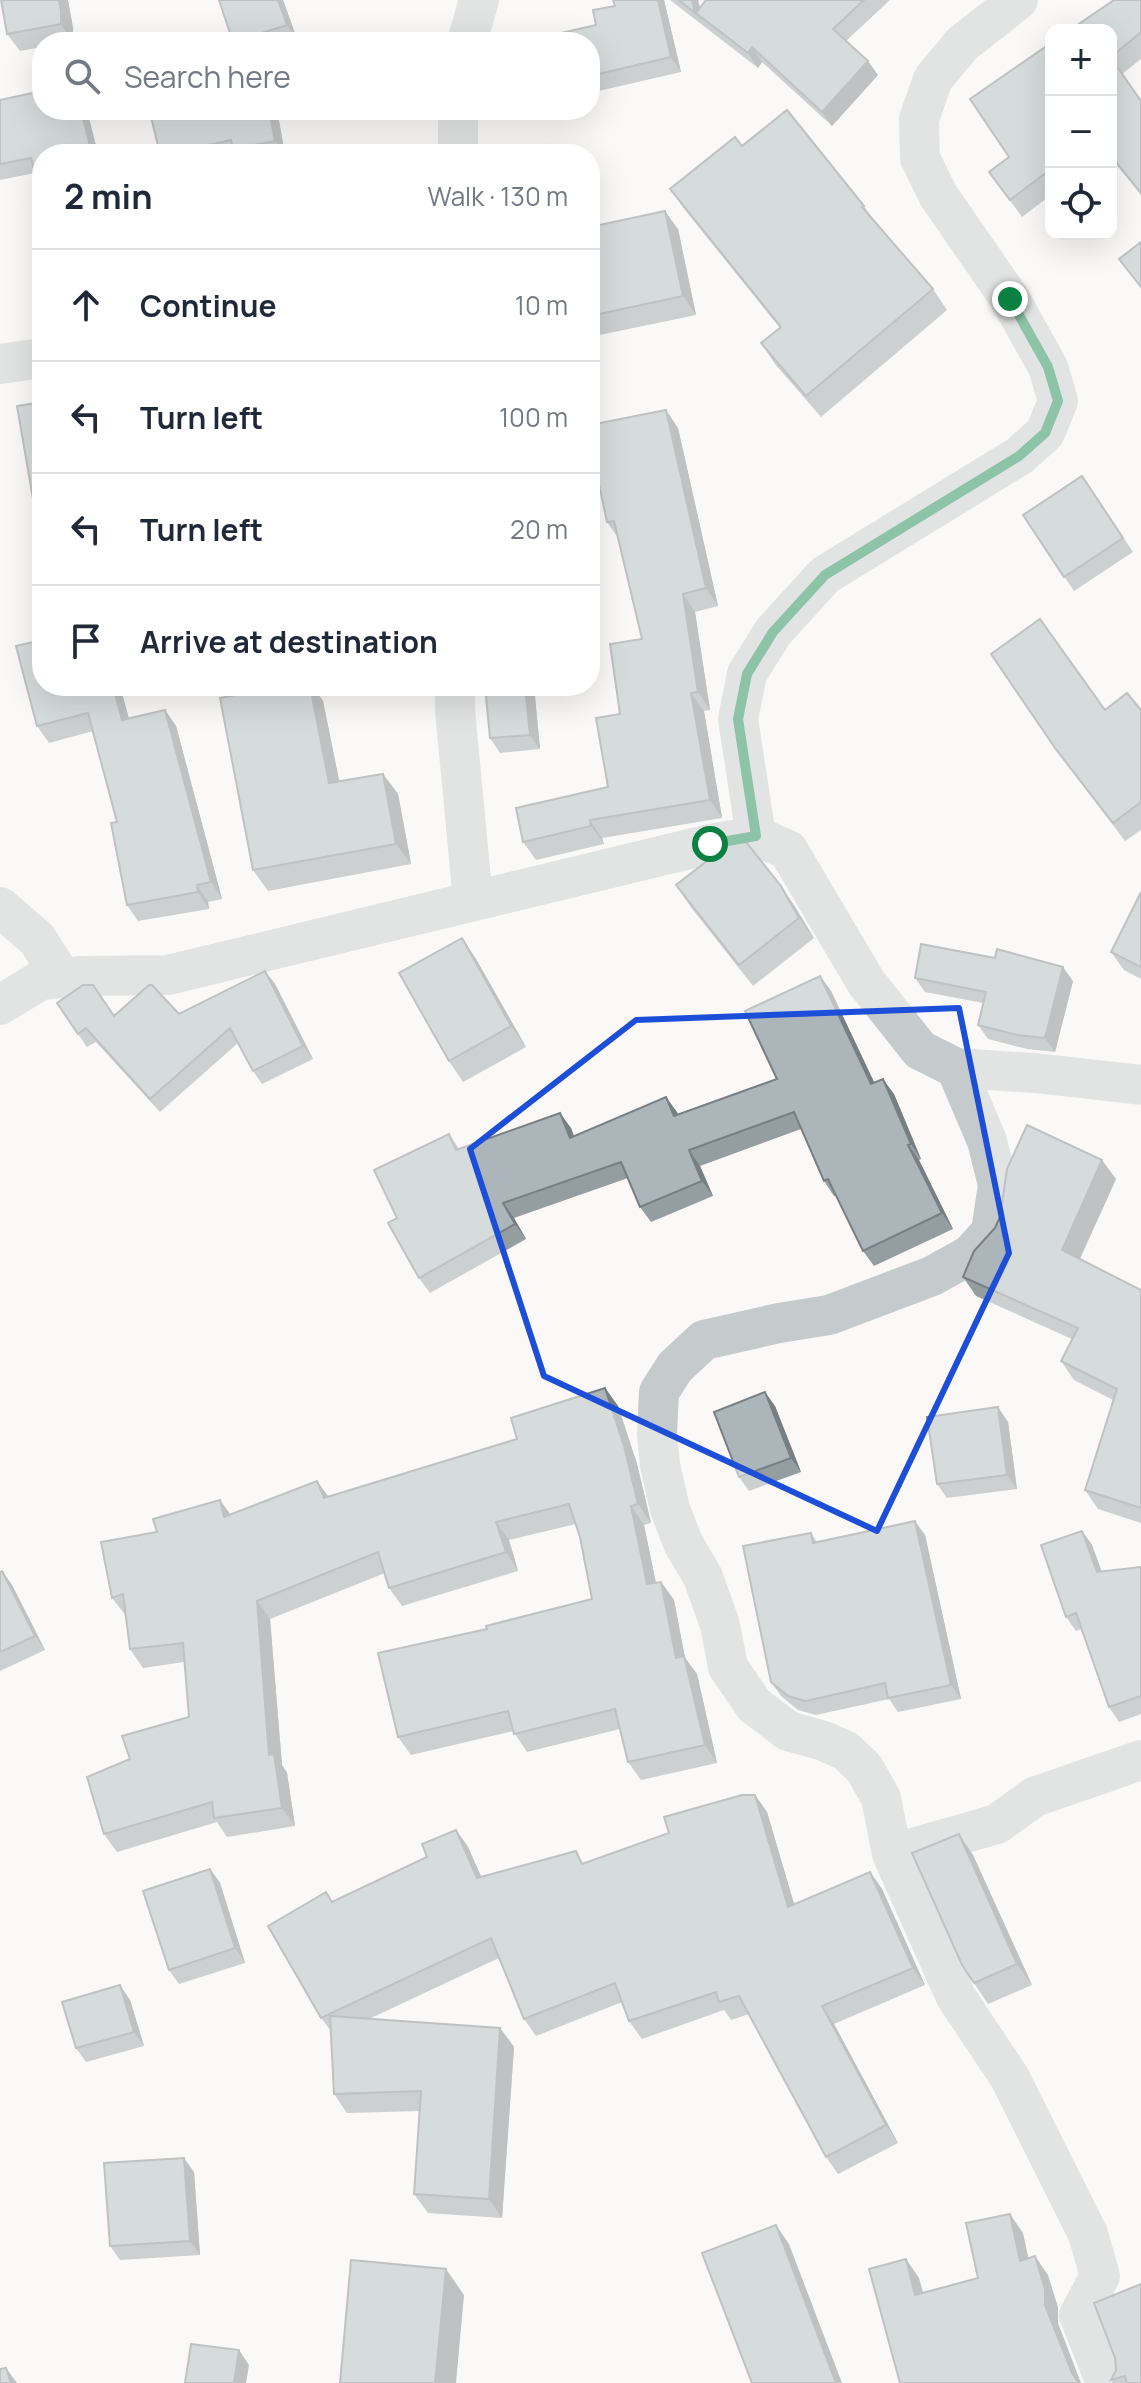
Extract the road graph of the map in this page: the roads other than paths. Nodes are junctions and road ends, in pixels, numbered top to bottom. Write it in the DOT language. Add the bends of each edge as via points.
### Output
graph roads {
  1 [pos="479,0"];
  2 [pos="1018,0"];
  3 [pos="470,32"];
  4 [pos="458,120"];
  5 [pos="458,144"];
  6 [pos="32,359"];
  7 [pos="0,364"];
  8 [pos="455,696"];
  9 [pos="756,836"];
  10 [pos="473,901"];
  11 [pos="0,907"];
  12 [pos="62,978"];
  13 [pos="0,1005"];
  14 [pos="956,1068"];
  15 [pos="1141,1085"];
  16 [pos="1141,1760"];
  17 [pos="892,1854"];
  18 [pos="1106,2383"];
  1 -- 3 [label="street"];
  2 -- 9 [label="street" via="962,44 933,79 919,119 920,158 938,195 1010,299 1048,367 1058,401 1045,433 1019,456 825,575 773,632 747,674 738,719"];
  4 -- 5 [label="street"];
  6 -- 7 [label="street"];
  8 -- 10 [label="street"];
  9 -- 10 [label="street"];
  9 -- 14 [label="street" via="788,850 866,982 920,1050"];
  10 -- 12 [label="street" via="168,975"];
  11 -- 12 [label="street" via="37,939"];
  12 -- 13 [label="street" via="41,980"];
  14 -- 15 [label="street"];
  14 -- 17 [label="street" via="987,1141 998,1185 991,1232 970,1255 932,1276 829,1315 704,1340 675,1367 659,1392 657,1434 670,1509 703,1577 728,1667 754,1705 788,1731 846,1751 864,1768 881,1798"];
  16 -- 17 [label="street" via="1034,1797 997,1824"];
  17 -- 18 [label="street" via="956,1997 1010,2078 1088,2234 1100,2276 1079,2315"];
}
